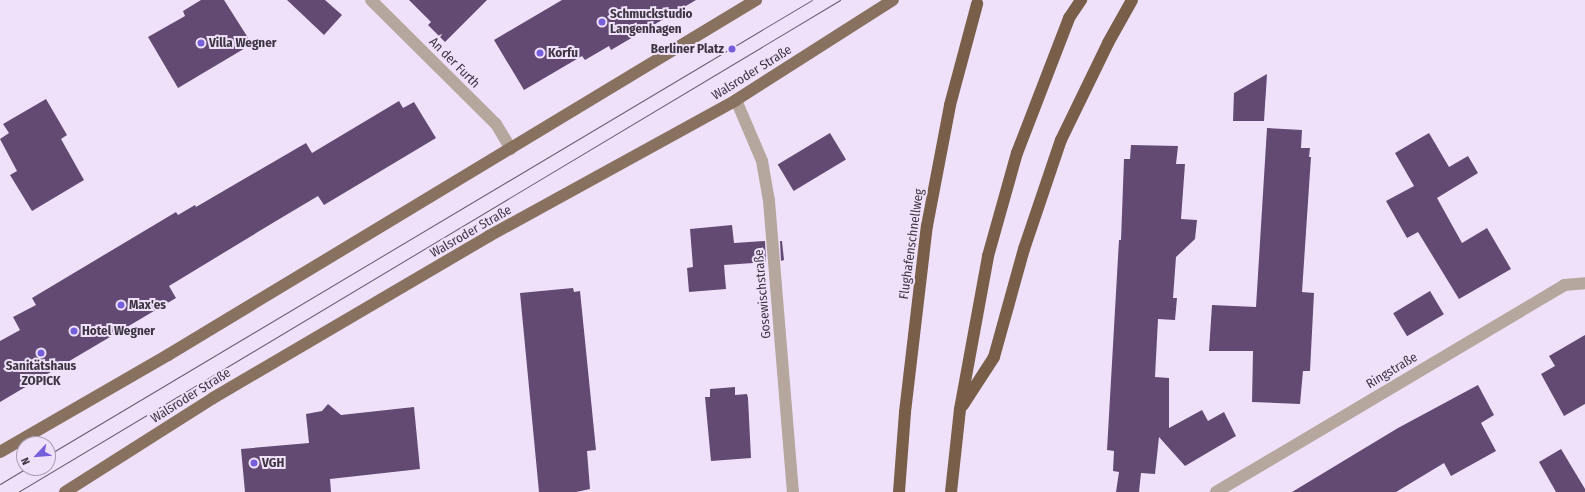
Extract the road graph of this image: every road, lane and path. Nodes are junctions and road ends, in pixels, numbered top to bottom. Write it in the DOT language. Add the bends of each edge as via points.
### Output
graph roads {
  1 [pos="371,0"];
  2 [pos="756,0"];
  3 [pos="893,0"];
  4 [pos="1081,0"];
  5 [pos="1132,0"];
  6 [pos="977,4"];
  7 [pos="736,100"];
  8 [pos="511,149"];
  9 [pos="1585,283"];
  10 [pos="960,409"];
  11 [pos="0,452"];
  12 [pos="65,492"];
  13 [pos="793,492"];
  14 [pos="899,492"];
  15 [pos="951,492"];
  16 [pos="1216,492"];
  1 -- 8 [label="street, An der Furth" via="496,124"];
  2 -- 8 [label="main road"];
  3 -- 7 [label="main road, Walsroder Straße"];
  4 -- 10 [label="highway" via="1069,18 1017,153 988,256"];
  5 -- 10 [label="highway" via="1061,140 1024,249 994,357"];
  6 -- 14 [label="highway, Flughafenschnellweg" via="950,105 927,226 905,412"];
  7 -- 12 [label="main road, Walsroder Straße" via="475,244 213,398"];
  7 -- 13 [label="street, Gosewischstraße" via="762,161 769,201"];
  8 -- 11 [label="main road"];
  9 -- 16 [label="street, Ringstraße" via="1564,285"];
  10 -- 15 [label="highway"];
}
